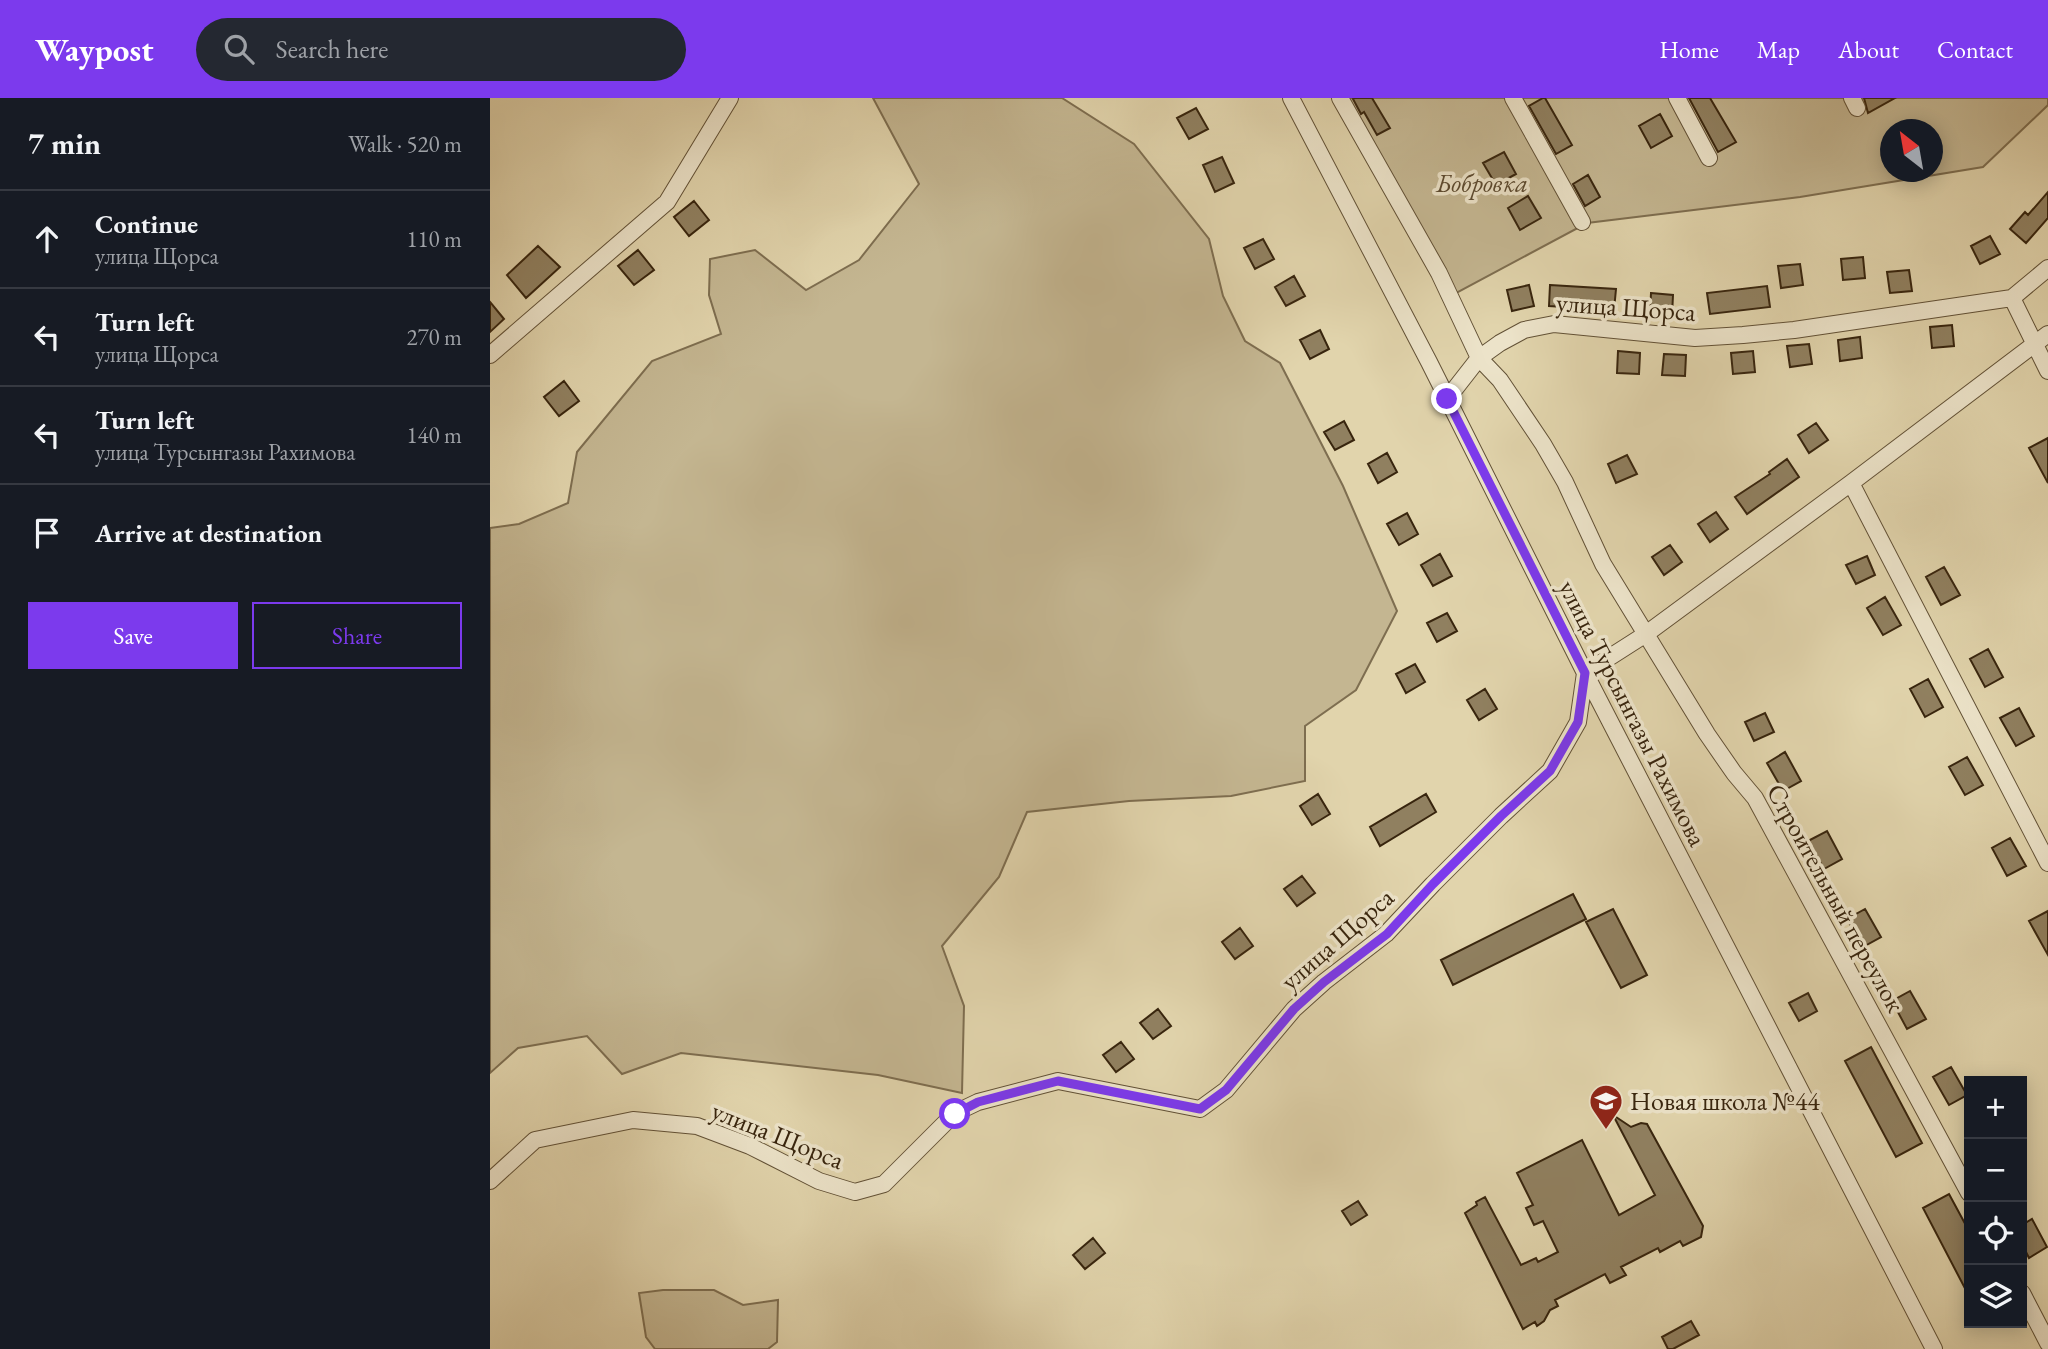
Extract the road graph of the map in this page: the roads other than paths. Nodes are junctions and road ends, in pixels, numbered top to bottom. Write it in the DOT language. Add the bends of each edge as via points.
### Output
graph roads {
  1 [pos="730,98"];
  2 [pos="1291,98"];
  3 [pos="1340,98"];
  4 [pos="1513,98"];
  5 [pos="1677,98"];
  6 [pos="1709,158"];
  7 [pos="1582,222"];
  8 [pos="2048,268"];
  9 [pos="2012,298"];
  10 [pos="2048,334"];
  11 [pos="2034,344"];
  12 [pos="490,355"];
  13 [pos="1479,358"];
  14 [pos="2048,371"];
  15 [pos="1447,399"];
  16 [pos="1851,483"];
  17 [pos="1646,634"];
  18 [pos="1585,673"];
  19 [pos="2048,863"];
  20 [pos="490,1181"];
  21 [pos="1964,1184"];
  22 [pos="2027,1303"];
  23 [pos="2048,1343"];
  24 [pos="1934,1349"];
  1 -- 12 [label="street" via="667,202"];
  2 -- 15 [label="street, улица Турсынгазы Рахимова"];
  3 -- 13 [label="street" via="1439,273"];
  4 -- 7 [label="street"];
  5 -- 6 [label="street"];
  8 -- 9 [label="street"];
  9 -- 11 [label="street"];
  9 -- 13 [label="street, улица Щорса" via="1695,338 1554,324 1524,330"];
  10 -- 11 [label="street"];
  11 -- 14 [label="street"];
  11 -- 16 [label="street"];
  13 -- 15 [label="street, улица Щорса"];
  13 -- 17 [label="street" via="1500,380 1543,444 1603,564"];
  15 -- 18 [label="street, улица Турсынгазы Рахимова"];
  16 -- 17 [label="street"];
  16 -- 19 [label="street"];
  17 -- 18 [label="street"];
  17 -- 21 [label="street, Строительный переулок" via="1707,734 1755,798"];
  18 -- 20 [label="street, улица Щорса" via="1578,722 1550,771 1481,835 1387,934 1294,1009 1226,1090 1200,1109 1058,1081 978,1102 955,1114 884,1184 855,1192 819,1181 750,1146 697,1126 633,1120 535,1140"];
  18 -- 24 [label="street, улица Турсынгазы Рахимова"];
  22 -- 23 [label="street"];
}
